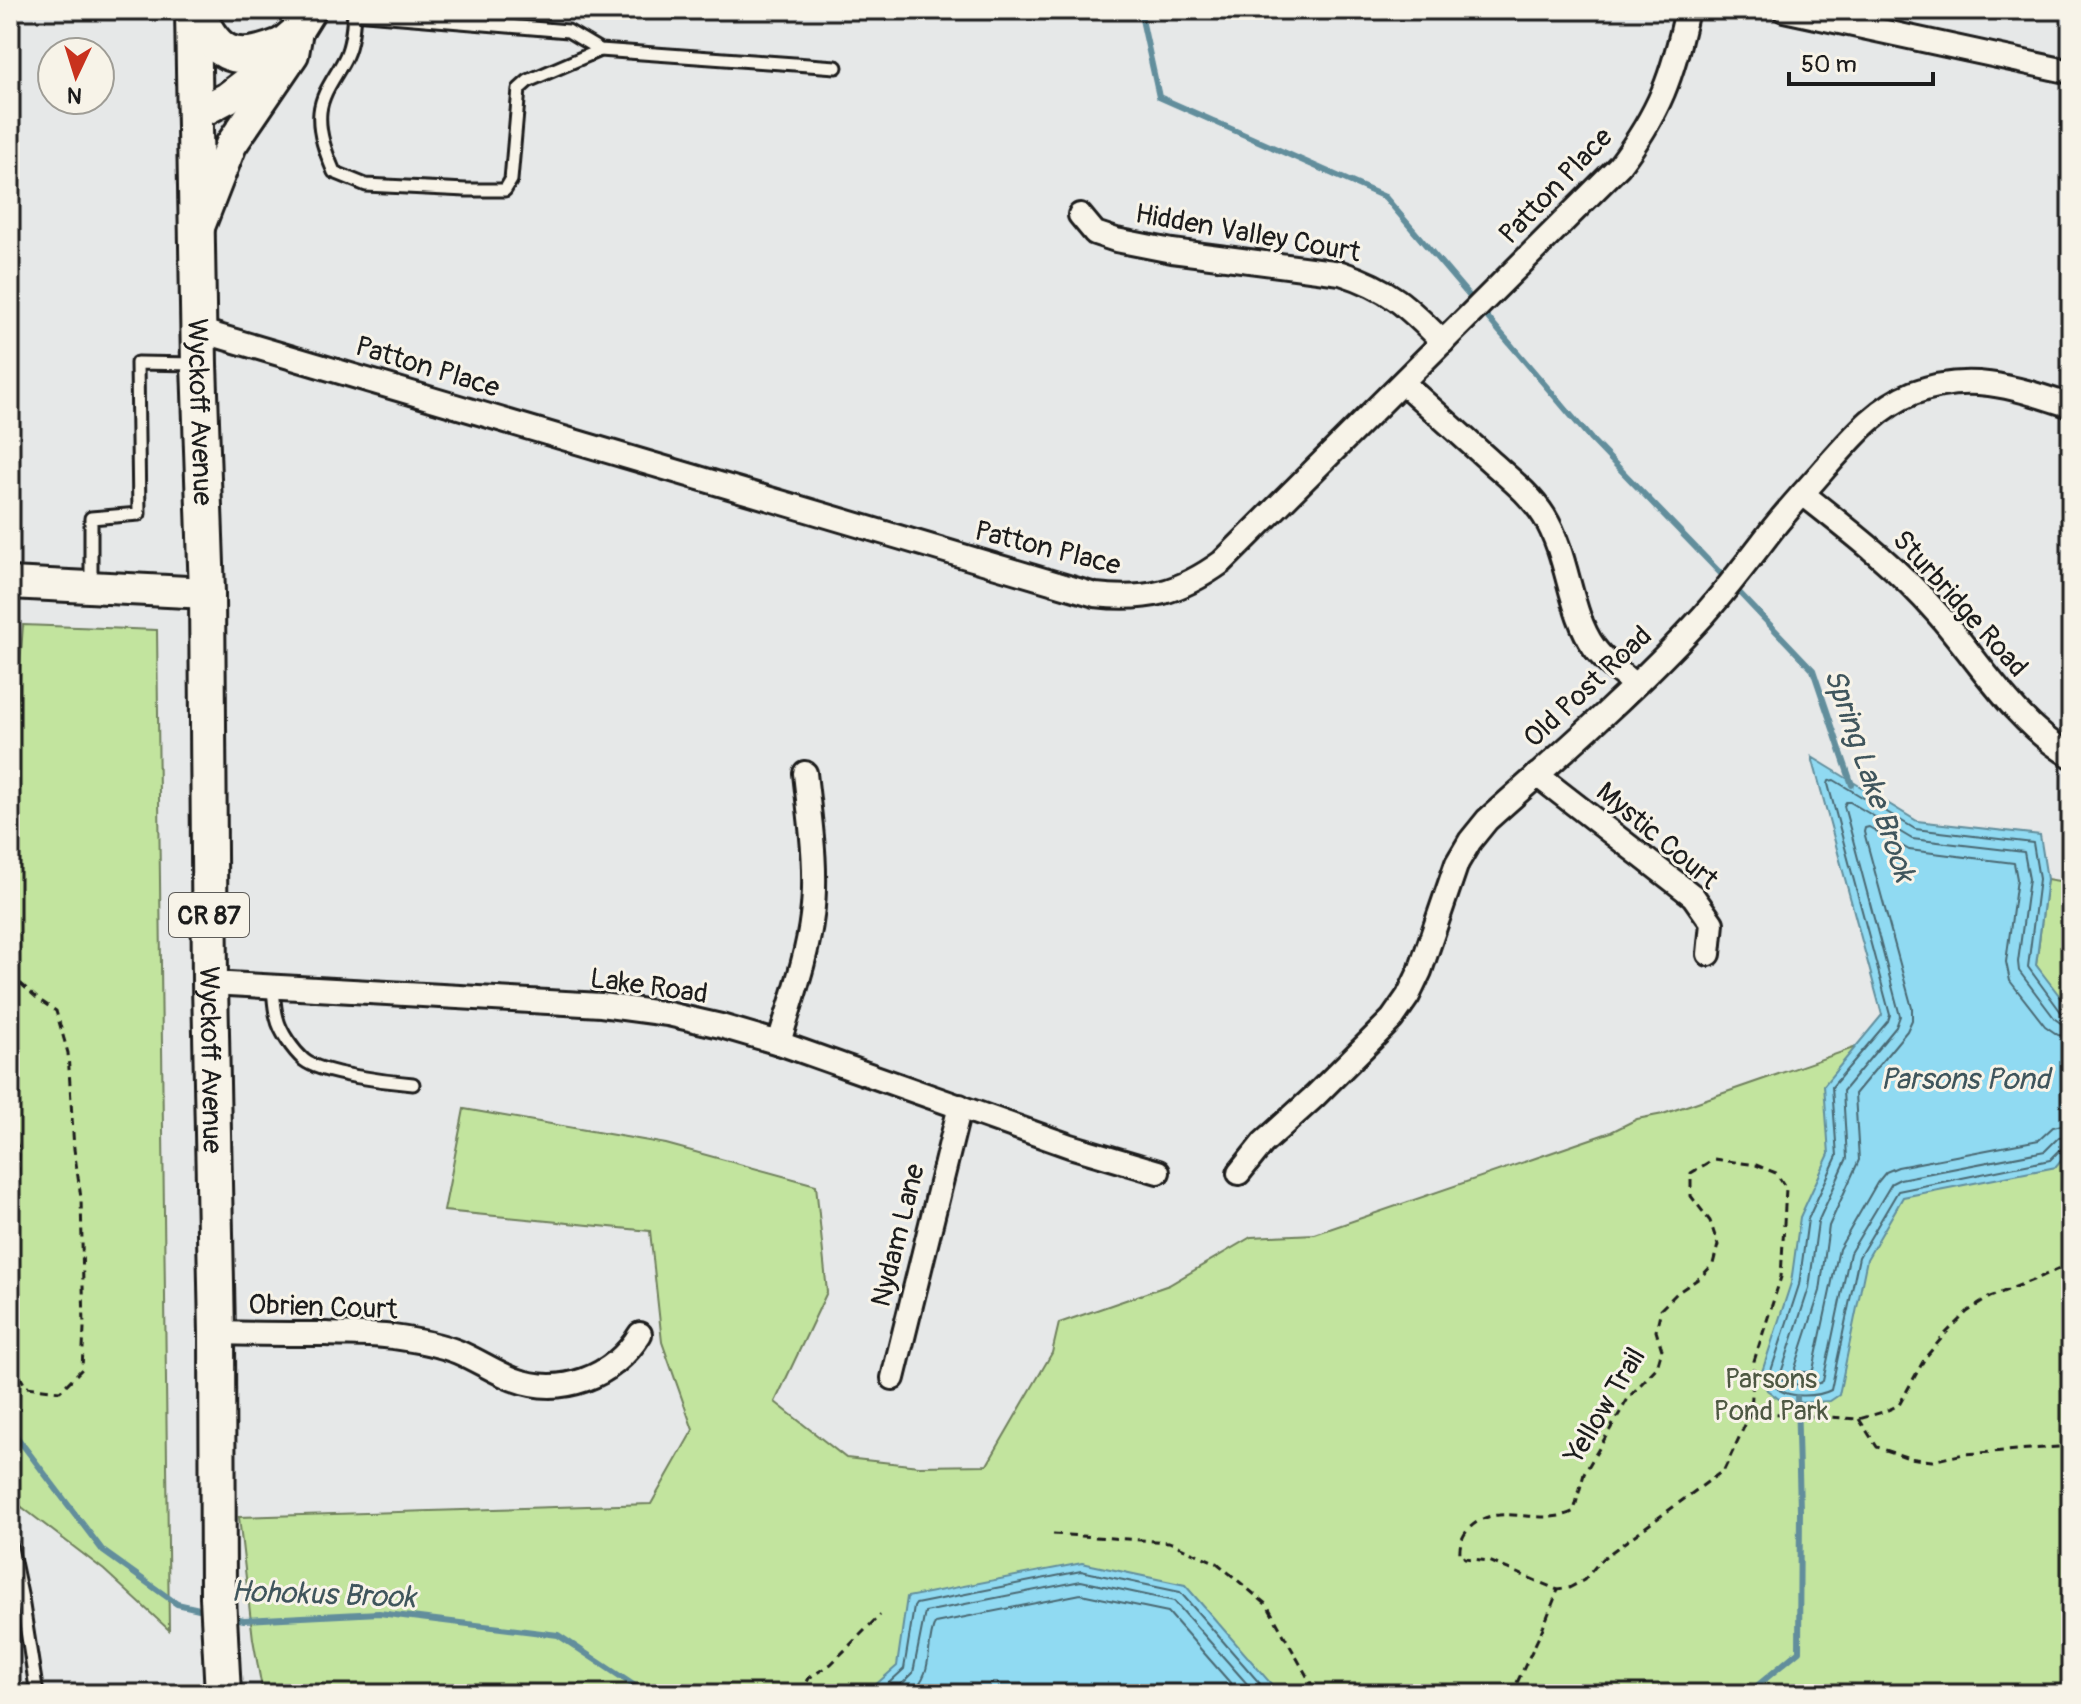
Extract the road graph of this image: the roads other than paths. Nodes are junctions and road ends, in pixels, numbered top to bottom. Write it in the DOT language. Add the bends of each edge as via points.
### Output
graph roads {
  1 [pos="195,10"];
  2 [pos="1687,10"];
  3 [pos="1784,10"];
  4 [pos="352,12"];
  5 [pos="295,29"];
  6 [pos="600,50"];
  7 [pos="836,67"];
  8 [pos="2071,72"];
  9 [pos="195,115"];
  10 [pos="1080,215"];
  11 [pos="197,234"];
  12 [pos="198,330"];
  13 [pos="1443,342"];
  14 [pos="199,364"];
  15 [pos="1403,383"];
  16 [pos="2071,406"];
  17 [pos="1803,494"];
  18 [pos="10,583"];
  19 [pos="91,587"];
  20 [pos="207,593"];
  21 [pos="1634,684"];
  22 [pos="2071,756"];
  23 [pos="805,773"];
  24 [pos="1537,775"];
  25 [pos="1709,954"];
  26 [pos="210,983"];
  27 [pos="273,987"];
  28 [pos="779,1043"];
  29 [pos="413,1084"];
  30 [pos="960,1106"];
  31 [pos="1158,1172"];
  32 [pos="1239,1173"];
  33 [pos="217,1333"];
  34 [pos="640,1334"];
  35 [pos="893,1378"];
  36 [pos="10,1543"];
  37 [pos="16,1601"];
  38 [pos="37,1694"];
  39 [pos="223,1694"];
  1 -- 5 [label="main road" via="219,48 232,53 255,56"];
  1 -- 9 [label="main road, Wyckoff Avenue"];
  2 -- 13 [label="street, Patton Place" via="1672,73 1639,140"];
  3 -- 8 [label="street"];
  4 -- 6 [label="lane" via="568,31"];
  4 -- 6 [label="lane" via="347,54 320,111 322,144 334,172 366,185 505,190 511,180 519,89"];
  5 -- 9 [label="main road" via="257,75"];
  5 -- 11 [label="main road, Wyckoff Avenue / CR 87" via="293,54 231,145"];
  6 -- 7 [label="lane"];
  9 -- 11 [label="main road, Wyckoff Avenue / CR 87"];
  10 -- 13 [label="street, Hidden Valley Court" via="1095,233 1116,240 1341,273 1367,282 1413,312"];
  11 -- 12 [label="main road, Wyckoff Avenue / CR 87"];
  12 -- 14 [label="main road, Wyckoff Avenue / CR 87"];
  12 -- 15 [label="street, Patton Place" via="1080,591 1123,598 1179,588 1222,562"];
  13 -- 15 [label="street, Patton Place"];
  14 -- 19 [label="lane" via="137,363 139,514 91,518"];
  14 -- 20 [label="main road, Wyckoff Avenue / CR 87"];
  15 -- 21 [label="street" via="1536,505 1558,542 1593,645"];
  16 -- 17 [label="street, Old Post Road" via="1986,382 1933,386 1910,394 1866,423"];
  17 -- 21 [label="street, Old Post Road" via="1703,615"];
  17 -- 22 [label="street, Sturbridge Road" via="1908,581 2031,727"];
  18 -- 19 [label="main road"];
  19 -- 20 [label="main road"];
  20 -- 26 [label="main road, Wyckoff Avenue / CR 87"];
  21 -- 24 [label="street, Old Post Road"];
  23 -- 28 [label="street" via="813,915"];
  24 -- 25 [label="street, Mystic Court" via="1693,896 1712,923"];
  24 -- 32 [label="street, Old Post Road" via="1470,841 1457,863 1420,971 1392,1019 1263,1143"];
  26 -- 27 [label="street, Lake Road"];
  26 -- 33 [label="main road, Wyckoff Avenue / CR 87"];
  27 -- 28 [label="street, Lake Road" via="601,1005 668,1014"];
  27 -- 29 [label="lane" via="277,1020 305,1061"];
  28 -- 30 [label="street, Lake Road"];
  30 -- 31 [label="street, Lake Road"];
  30 -- 35 [label="street, Nydam Lane"];
  33 -- 34 [label="street, Obrien Court" via="380,1335 419,1341 456,1351 512,1378 555,1386 600,1374 619,1361"];
  33 -- 39 [label="main road, Wyckoff Avenue / CR 87"];
  36 -- 37 [label="lane"];
  37 -- 38 [label="lane"];
}
